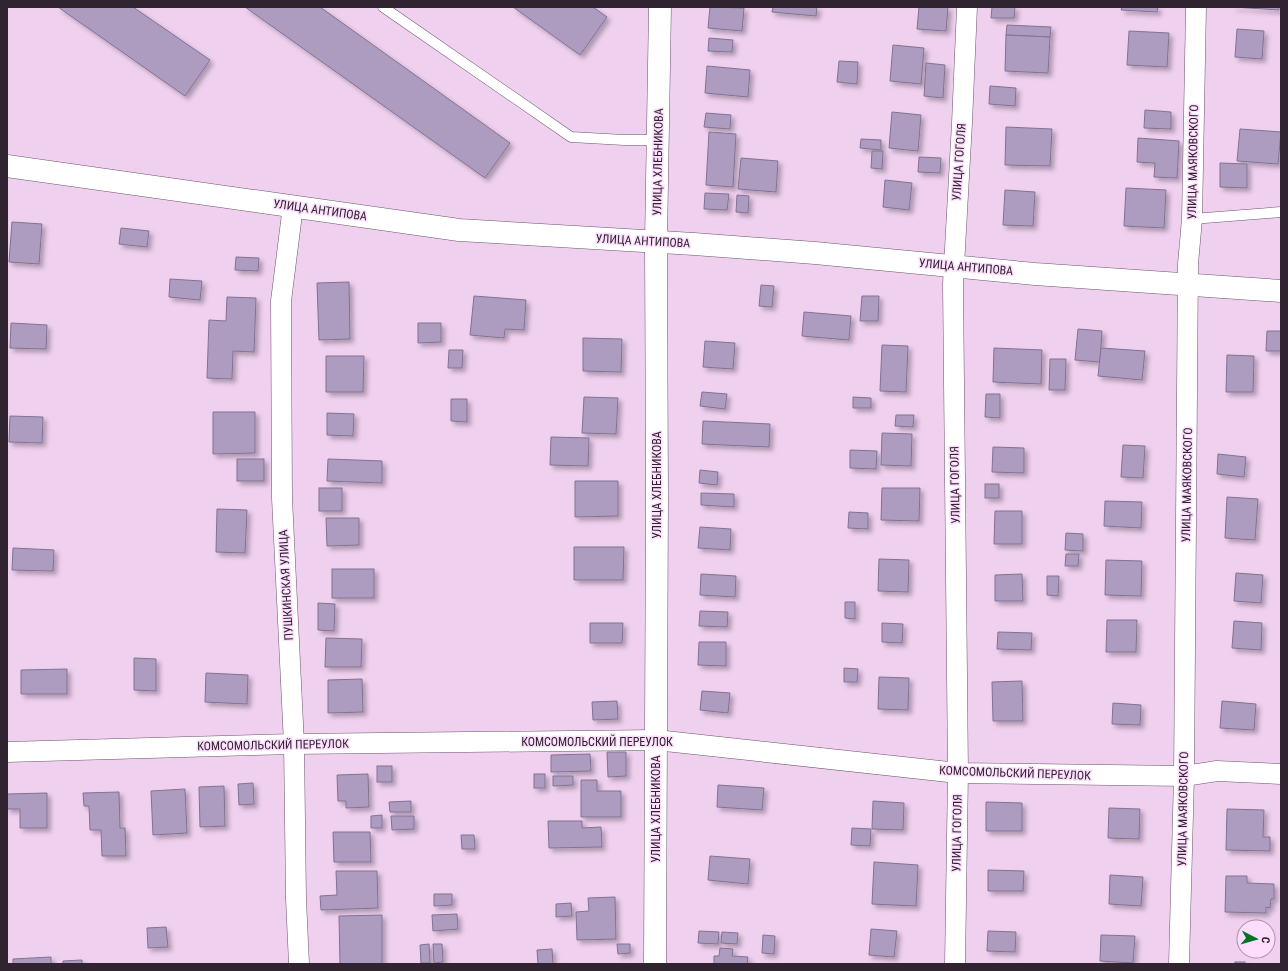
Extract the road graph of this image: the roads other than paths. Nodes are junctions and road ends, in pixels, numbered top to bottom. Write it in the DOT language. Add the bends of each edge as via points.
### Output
graph roads {
  1 [pos="383,7"];
  2 [pos="660,7"];
  3 [pos="967,7"];
  4 [pos="1196,7"];
  5 [pos="659,140"];
  6 [pos="7,166"];
  7 [pos="293,206"];
  8 [pos="1281,212"];
  9 [pos="1192,219"];
  10 [pos="656,241"];
  11 [pos="954,266"];
  12 [pos="1189,284"];
  13 [pos="1281,291"];
  14 [pos="656,740"];
  15 [pos="294,744"];
  16 [pos="7,752"];
  17 [pos="958,773"];
  18 [pos="1281,774"];
  19 [pos="1184,776"];
  20 [pos="299,964"];
  21 [pos="656,964"];
  22 [pos="955,964"];
  23 [pos="1179,964"];
  1 -- 5 [label="lane" via="571,137"];
  2 -- 5 [label="main road, УЛИЦА ХЛЕБНИКОВА"];
  3 -- 11 [label="street, УЛИЦА ГОГОЛЯ"];
  4 -- 9 [label="street, УЛИЦА МАЯКОВСКОГО"];
  5 -- 10 [label="main road, УЛИЦА ХЛЕБНИКОВА"];
  6 -- 7 [label="main road, УЛИЦА АНТИПОВА"];
  7 -- 10 [label="main road, УЛИЦА АНТИПОВА" via="458,230"];
  7 -- 15 [label="street, ПУШКИНСКАЯ УЛИЦА" via="281,309 282,498"];
  8 -- 9 [label="lane"];
  9 -- 12 [label="street, УЛИЦА МАЯКОВСКОГО"];
  10 -- 11 [label="main road, УЛИЦА АНТИПОВА"];
  10 -- 14 [label="main road, УЛИЦА ХЛЕБНИКОВА"];
  11 -- 12 [label="main road, УЛИЦА АНТИПОВА"];
  11 -- 17 [label="street, УЛИЦА ГОГОЛЯ"];
  12 -- 13 [label="main road, УЛИЦА АНТИПОВА"];
  12 -- 19 [label="street, УЛИЦА МАЯКОВСКОГО"];
  14 -- 15 [label="street, КОМСОМОЛЬСКИЙ ПЕРЕУЛОК"];
  14 -- 17 [label="street, КОМСОМОЛЬСКИЙ ПЕРЕУЛОК"];
  14 -- 21 [label="main road, УЛИЦА ХЛЕБНИКОВА"];
  15 -- 16 [label="street, КОМСОМОЛЬСКИЙ ПЕРЕУЛОК"];
  15 -- 20 [label="street, ПУШКИНСКАЯ УЛИЦА"];
  17 -- 19 [label="street, КОМСОМОЛЬСКИЙ ПЕРЕУЛОК"];
  17 -- 22 [label="street, УЛИЦА ГОГОЛЯ"];
  18 -- 19 [label="street, КОМСОМОЛЬСКИЙ ПЕРЕУЛОК" via="1217,771"];
  19 -- 23 [label="street, УЛИЦА МАЯКОВСКОГО"];
}
